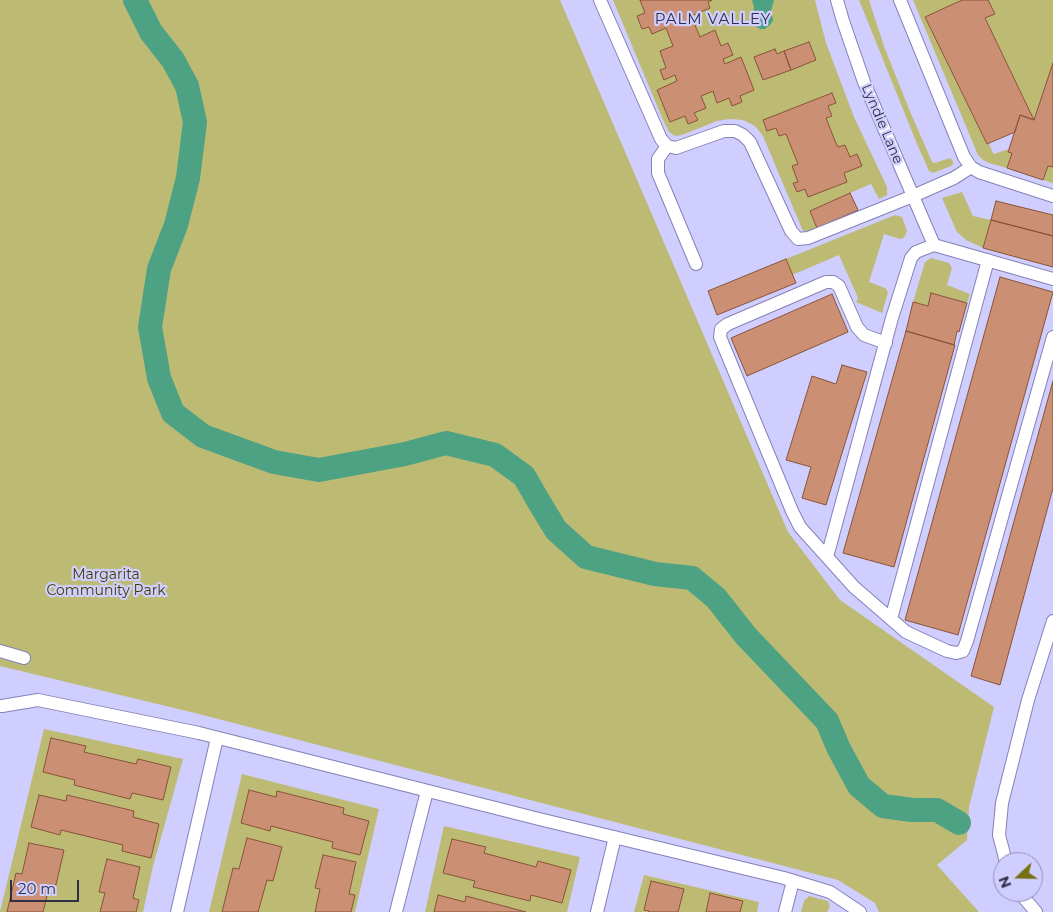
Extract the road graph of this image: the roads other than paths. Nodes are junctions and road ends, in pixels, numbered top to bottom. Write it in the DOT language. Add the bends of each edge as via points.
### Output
graph roads {
  1 [pos="600,0"];
  2 [pos="837,0"];
  3 [pos="900,0"];
  4 [pos="667,146"];
  5 [pos="971,167"];
  6 [pos="913,196"];
  7 [pos="1053,196"];
  8 [pos="934,245"];
  9 [pos="988,260"];
  10 [pos="696,264"];
  11 [pos="1053,278"];
  12 [pos="1053,337"];
  13 [pos="886,343"];
  14 [pos="827,557"];
  15 [pos="891,619"];
  16 [pos="1053,621"];
  17 [pos="0,651"];
  18 [pos="24,658"];
  19 [pos="1,709"];
  20 [pos="217,738"];
  21 [pos="427,791"];
  22 [pos="615,837"];
  23 [pos="1003,852"];
  24 [pos="793,881"];
  25 [pos="1027,902"];
  26 [pos="177,912"];
  27 [pos="396,912"];
  28 [pos="597,912"];
  29 [pos="785,912"];
  30 [pos="860,912"];
  31 [pos="1036,912"];
  1 -- 4 [label="lane" via="661,139"];
  2 -- 6 [label="lane, Lyndie Lane" via="864,82"];
  3 -- 5 [label="lane" via="964,157"];
  4 -- 6 [label="lane" via="676,148 724,131 743,135 750,142 791,231 798,239 808,238"];
  4 -- 10 [label="lane" via="658,159 658,173"];
  5 -- 6 [label="lane"];
  5 -- 7 [label="lane"];
  6 -- 8 [label="lane, Lyndie Lane"];
  8 -- 9 [label="lane"];
  8 -- 13 [label="lane" via="916,252 912,258"];
  9 -- 11 [label="lane"];
  9 -- 15 [label="lane"];
  12 -- 15 [label="lane" via="962,651 947,651 906,632"];
  13 -- 14 [label="lane"];
  13 -- 14 [label="lane" via="860,331 839,286 833,282 826,282 721,329 720,337 792,511 800,527"];
  14 -- 15 [label="lane" via="854,587"];
  16 -- 23 [label="lane" via="1028,700 1002,803 999,835"];
  17 -- 18 [label="lane"];
  19 -- 20 [label="lane" via="38,700"];
  20 -- 21 [label="lane"];
  20 -- 26 [label="lane"];
  21 -- 22 [label="lane"];
  21 -- 27 [label="lane"];
  22 -- 24 [label="lane"];
  22 -- 28 [label="lane"];
  24 -- 29 [label="lane"];
  24 -- 30 [label="lane" via="830,892"];
  25 -- 31 [label="lane"];
}
